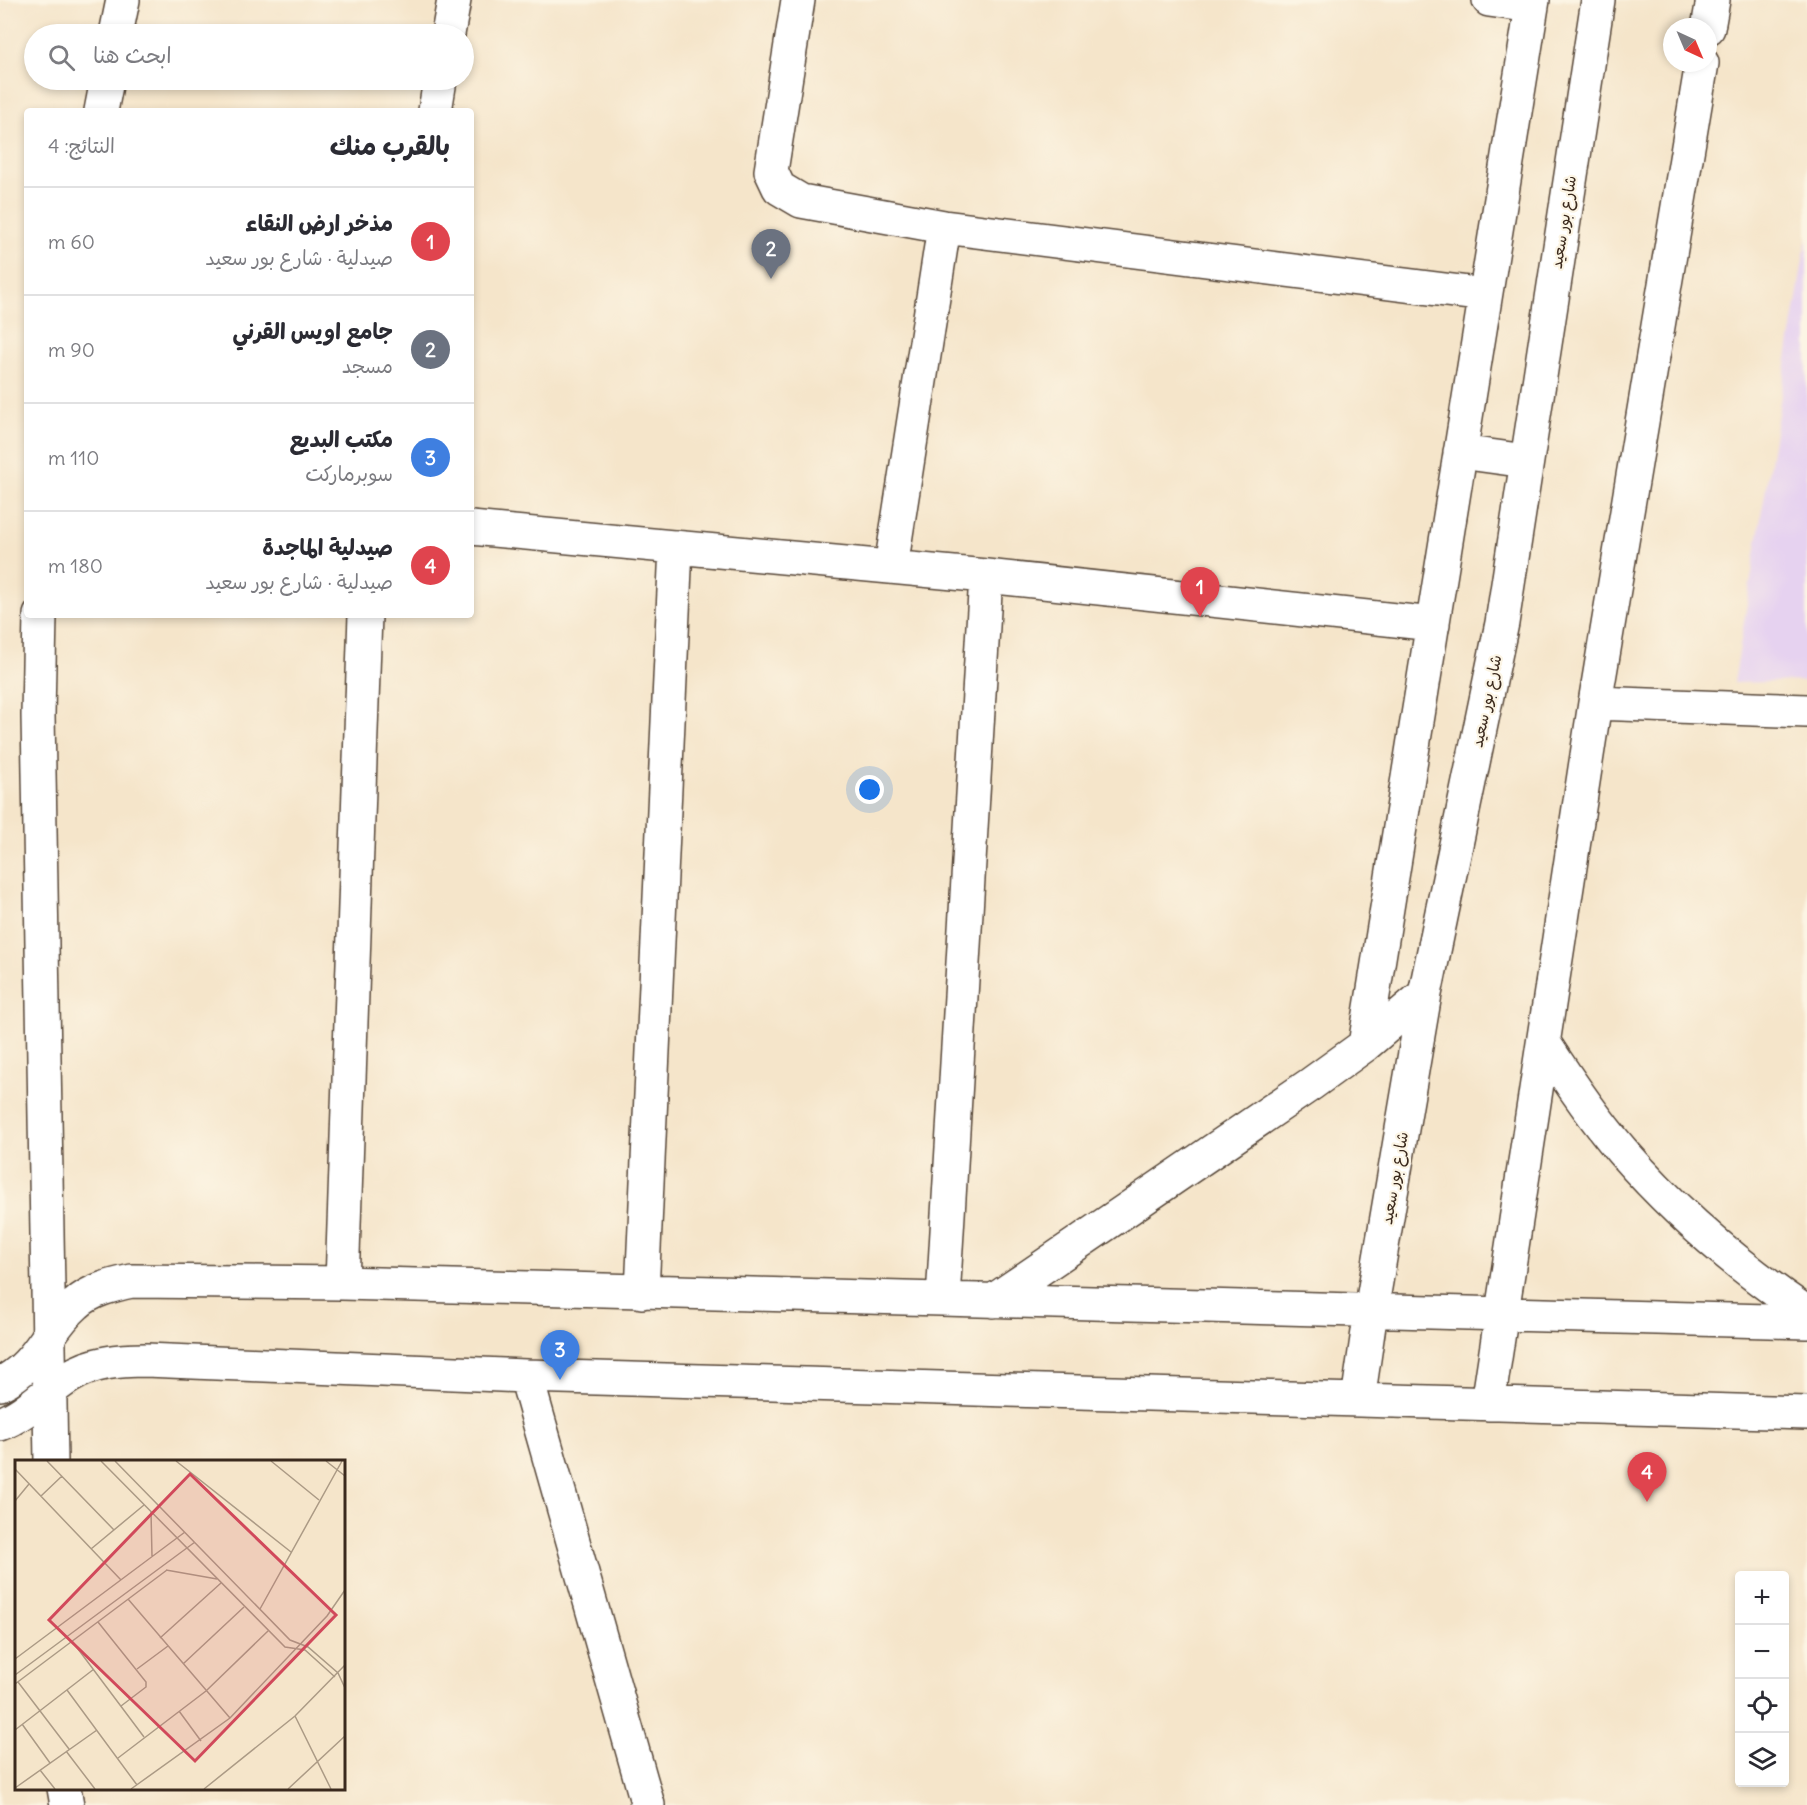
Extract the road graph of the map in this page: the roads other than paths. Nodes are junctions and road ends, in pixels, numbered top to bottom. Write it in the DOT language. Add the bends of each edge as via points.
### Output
graph roads {
  1 [pos="123,0"];
  2 [pos="453,0"];
  3 [pos="798,0"];
  4 [pos="1489,0"];
  5 [pos="1598,0"];
  6 [pos="1713,0"];
  7 [pos="1533,3"];
  8 [pos="1710,18"];
  9 [pos="118,24"];
  10 [pos="449,24"];
  11 [pos="1700,72"];
  12 [pos="105,90"];
  13 [pos="438,90"];
  14 [pos="102,108"];
  15 [pos="435,108"];
  16 [pos="944,227"];
  17 [pos="1485,295"];
  18 [pos="1460,452"];
  19 [pos="1526,461"];
  20 [pos="474,528"];
  21 [pos="676,547"];
  22 [pos="891,567"];
  23 [pos="986,576"];
  24 [pos="40,618"];
  25 [pos="365,618"];
  26 [pos="1433,624"];
  27 [pos="1595,703"];
  28 [pos="1807,711"];
  29 [pos="1425,994"];
  30 [pos="1544,1043"];
  31 [pos="1365,1045"];
  32 [pos="342,1283"];
  33 [pos="642,1292"];
  34 [pos="943,1299"];
  35 [pos="993,1301"];
  36 [pos="1371,1311"];
  37 [pos="1807,1313"];
  38 [pos="1502,1314"];
  39 [pos="1807,1322"];
  40 [pos="49,1337"];
  41 [pos="526,1376"];
  42 [pos="0,1384"];
  43 [pos="50,1392"];
  44 [pos="1358,1400"];
  45 [pos="1488,1404"];
  46 [pos="1807,1413"];
  47 [pos="0,1424"];
  48 [pos="51,1460"];
  49 [pos="64,1790"];
  50 [pos="67,1805"];
  51 [pos="648,1805"];
  1 -- 9 [label="street"];
  2 -- 10 [label="street"];
  3 -- 16 [label="street" via="771,171 779,188 801,201"];
  4 -- 7 [label="street"];
  5 -- 19 [label="street, شارع بور سعيد"];
  6 -- 8 [label="street"];
  7 -- 17 [label="street"];
  11 -- 27 [label="street"];
  12 -- 14 [label="street"];
  13 -- 15 [label="street"];
  16 -- 17 [label="street"];
  16 -- 22 [label="street"];
  17 -- 18 [label="street"];
  18 -- 19 [label="street"];
  18 -- 26 [label="street"];
  19 -- 29 [label="street, شارع بور سعيد" via="1502,623"];
  20 -- 21 [label="street"];
  21 -- 22 [label="street"];
  21 -- 33 [label="street"];
  22 -- 23 [label="street"];
  23 -- 26 [label="street"];
  23 -- 34 [label="street"];
  24 -- 40 [label="street" via="38,715"];
  25 -- 32 [label="street"];
  26 -- 31 [label="street"];
  27 -- 28 [label="street"];
  27 -- 30 [label="street"];
  29 -- 31 [label="street"];
  29 -- 36 [label="street, شارع بور سعيد"];
  30 -- 37 [label="street" via="1621,1150 1667,1199 1766,1286"];
  30 -- 38 [label="street"];
  31 -- 35 [label="street"];
  32 -- 33 [label="street"];
  32 -- 40 [label="street" via="132,1281 113,1285 78,1302"];
  33 -- 34 [label="street"];
  34 -- 35 [label="street"];
  35 -- 36 [label="street"];
  36 -- 38 [label="street"];
  36 -- 44 [label="street, شارع بور سعيد"];
  38 -- 39 [label="street"];
  38 -- 45 [label="street"];
  40 -- 42 [label="street" via="22,1371"];
  40 -- 43 [label="street"];
  41 -- 43 [label="street" via="120,1360 94,1366"];
  41 -- 44 [label="street"];
  41 -- 51 [label="street"];
  43 -- 47 [label="street"];
  43 -- 48 [label="street"];
  44 -- 45 [label="street"];
  45 -- 46 [label="street"];
  49 -- 50 [label="street"];
}
